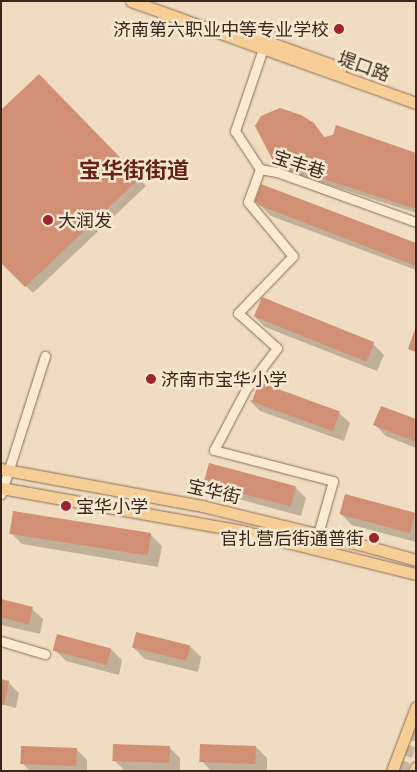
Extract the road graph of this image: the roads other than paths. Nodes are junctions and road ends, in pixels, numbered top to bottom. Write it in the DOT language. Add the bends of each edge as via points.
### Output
graph roads {
  1 [pos="131,1"];
  2 [pos="154,1"];
  3 [pos="265,44"];
  4 [pos="416,95"];
  5 [pos="416,103"];
  6 [pos="260,169"];
  7 [pos="416,222"];
  8 [pos="45,356"];
  9 [pos="6,469"];
  10 [pos="2,490"];
  11 [pos="318,534"];
  12 [pos="416,560"];
  13 [pos="416,574"];
  14 [pos="1,641"];
  15 [pos="45,654"];
  16 [pos="416,707"];
  17 [pos="416,767"];
  18 [pos="392,771"];
  19 [pos="414,771"];
  1 -- 3 [label="main road, 堤口路"];
  2 -- 3 [label="main road, 堤口路"];
  3 -- 4 [label="main road, 堤口路"];
  3 -- 5 [label="main road, 堤口路"];
  3 -- 6 [label="street, 宝丰巷" via="235,132"];
  6 -- 7 [label="street, 宝丰巷"];
  6 -- 11 [label="street" via="248,202 293,256 238,313 276,348 246,389 214,450 333,481"];
  8 -- 9 [label="street"];
  9 -- 10 [label="street"];
  9 -- 11 [label="main road, 宝华街" via="174,500"];
  10 -- 13 [label="main road, 宝华街" via="242,531"];
  11 -- 12 [label="main road, 宝华街"];
  14 -- 15 [label="street"];
  16 -- 18 [label="main road"];
  17 -- 19 [label="main road"];
}
